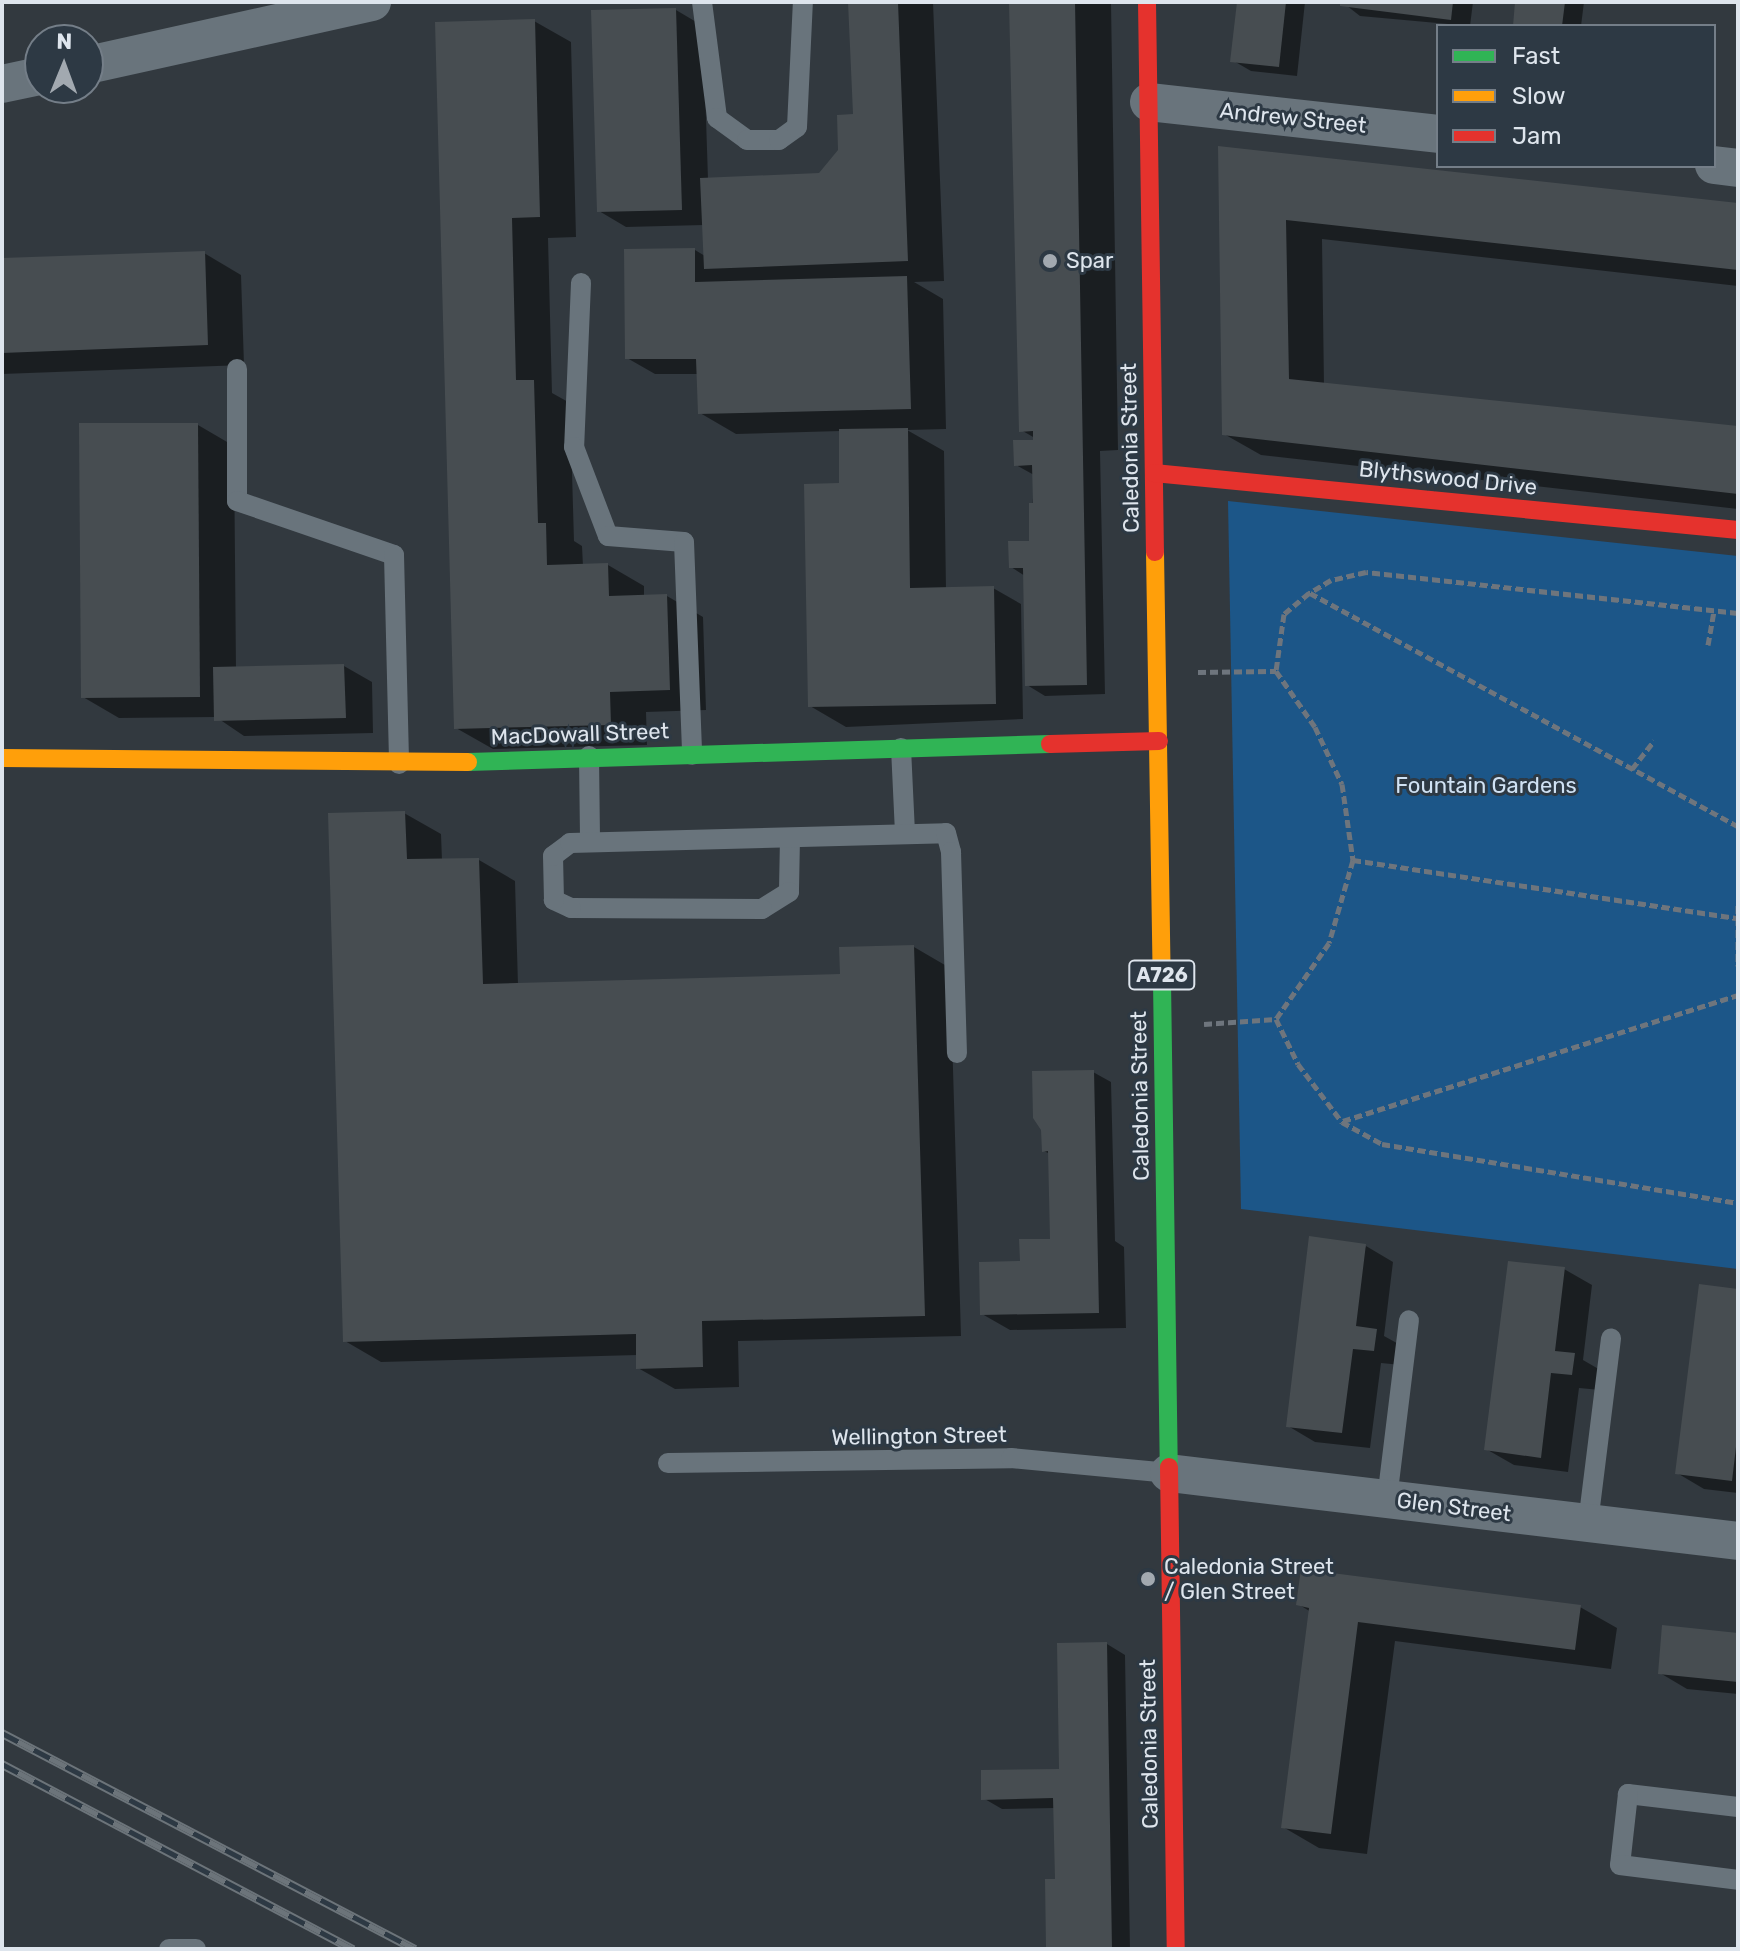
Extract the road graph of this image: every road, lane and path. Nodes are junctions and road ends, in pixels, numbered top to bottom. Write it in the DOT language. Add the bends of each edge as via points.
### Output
graph roads {
  1 [pos="372,2"];
  2 [pos="702,2"];
  3 [pos="803,2"];
  4 [pos="1147,2"];
  5 [pos="104,61"];
  6 [pos="24,79"];
  7 [pos="2,84"];
  8 [pos="1149,102"];
  9 [pos="1436,134"];
  10 [pos="1716,165"];
  11 [pos="1738,168"];
  12 [pos="581,283"];
  13 [pos="237,369"];
  14 [pos="1154,473"];
  15 [pos="1738,530"];
  16 [pos="1309,593"];
  17 [pos="1714,610"];
  18 [pos="1738,613"];
  19 [pos="1708,645"];
  20 [pos="1276,671"];
  21 [pos="1157,673"];
  22 [pos="1159,741"];
  23 [pos="1654,741"];
  24 [pos="901,748"];
  25 [pos="692,755"];
  26 [pos="589,756"];
  27 [pos="2,758"];
  28 [pos="399,764"];
  29 [pos="1632,769"];
  30 [pos="1738,826"];
  31 [pos="905,833"];
  32 [pos="790,838"];
  33 [pos="590,841"];
  34 [pos="1353,860"];
  35 [pos="1738,905"];
  36 [pos="1737,918"];
  37 [pos="1738,966"];
  38 [pos="1738,995"];
  39 [pos="1276,1019"];
  40 [pos="1163,1027"];
  41 [pos="957,1053"];
  42 [pos="1342,1122"];
  43 [pos="1738,1203"];
  44 [pos="1409,1320"];
  45 [pos="1611,1338"];
  46 [pos="668,1463"];
  47 [pos="1169,1473"];
  48 [pos="1387,1499"];
  49 [pos="1588,1523"];
  50 [pos="1738,1541"];
  51 [pos="1738,1807"];
  52 [pos="1738,1880"];
  53 [pos="169,1949"];
  54 [pos="196,1949"];
  55 [pos="1176,1949"];
  1 -- 5 [label="street"];
  2 -- 3 [label="lane" via="717,118 747,140 791,135 797,127"];
  4 -- 8 [label="main road, Caledonia Street / A726"];
  6 -- 7 [label="street"];
  8 -- 9 [label="street, Andrew Street"];
  8 -- 14 [label="main road, Caledonia Street / A726"];
  10 -- 11 [label="street"];
  12 -- 25 [label="lane" via="574,447 608,536 684,542"];
  13 -- 28 [label="lane" via="237,501 394,555"];
  14 -- 15 [label="main road, Blythswood Drive"];
  14 -- 21 [label="main road, Caledonia Street / A726"];
  16 -- 17 [label="path" via="1331,580 1366,572"];
  16 -- 20 [label="path" via="1284,614"];
  16 -- 29 [label="path"];
  17 -- 18 [label="path"];
  17 -- 19 [label="path"];
  20 -- 21 [label="path"];
  20 -- 34 [label="path" via="1315,727 1342,784"];
  21 -- 22 [label="main road, Caledonia Street / A726"];
  22 -- 24 [label="main road, MacDowall Street"];
  22 -- 40 [label="main road, Caledonia Street / A726"];
  23 -- 29 [label="path"];
  24 -- 25 [label="main road, MacDowall Street"];
  24 -- 31 [label="lane"];
  25 -- 26 [label="main road, MacDowall Street"];
  26 -- 28 [label="main road, MacDowall Street"];
  26 -- 33 [label="lane"];
  27 -- 28 [label="main road, MacDowall Street"];
  29 -- 30 [label="path"];
  31 -- 32 [label="lane"];
  31 -- 41 [label="lane" via="946,833 951,852"];
  32 -- 33 [label="lane"];
  32 -- 33 [label="lane" via="789,892 762,909 571,908 554,900 553,856 570,843"];
  34 -- 36 [label="path"];
  34 -- 39 [label="path" via="1329,943"];
  35 -- 36 [label="path"];
  36 -- 37 [label="path"];
  38 -- 42 [label="path"];
  39 -- 40 [label="path"];
  39 -- 42 [label="path" via="1298,1064"];
  40 -- 47 [label="main road, Caledonia Street / A726"];
  42 -- 43 [label="path" via="1382,1144"];
  44 -- 48 [label="lane"];
  45 -- 49 [label="lane"];
  46 -- 47 [label="lane, Wellington Street" via="1011,1458"];
  47 -- 48 [label="street, Glen Street"];
  47 -- 55 [label="main road, Caledonia Street / A726"];
  48 -- 49 [label="street, Glen Street"];
  49 -- 50 [label="street, Glen Street"];
  51 -- 52 [label="lane" via="1628,1794 1620,1865"];
  53 -- 54 [label="lane"];
}
